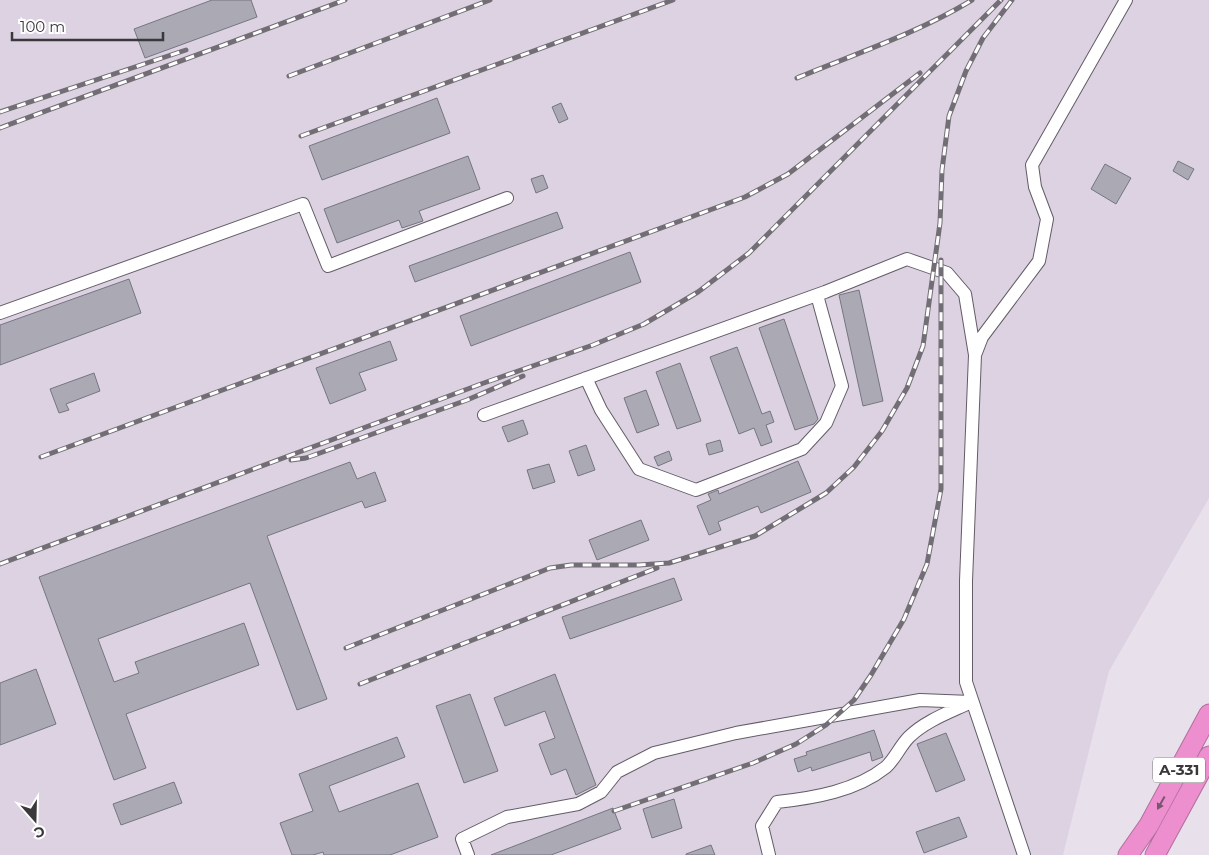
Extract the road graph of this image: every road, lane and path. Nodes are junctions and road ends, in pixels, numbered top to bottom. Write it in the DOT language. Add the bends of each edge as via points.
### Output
graph roads {
  1 [pos="1126,0"];
  2 [pos="507,198"];
  3 [pos="817,295"];
  4 [pos="0,312"];
  5 [pos="975,355"];
  6 [pos="586,378"];
  7 [pos="484,415"];
  8 [pos="972,702"];
  9 [pos="1209,714"];
  10 [pos="1209,756"];
  11 [pos="468,855"];
  12 [pos="769,855"];
  13 [pos="1024,855"];
  14 [pos="1128,855"];
  15 [pos="1155,855"];
  1 -- 5 [label="street" via="1032,165 1035,187 1047,219 1039,261 982,337"];
  2 -- 4 [label="street" via="328,266 303,204"];
  3 -- 5 [label="street" via="907,259 948,273 965,294"];
  3 -- 6 [label="street"];
  3 -- 6 [label="street" via="842,386 826,423 802,449 696,490 639,469 601,410"];
  5 -- 8 [label="street" via="966,581 966,682"];
  6 -- 7 [label="street"];
  8 -- 11 [label="street" via="920,700 736,733 654,753 617,772 601,792 578,804 507,817 462,839"];
  8 -- 12 [label="street" via="910,736 887,766 863,782 815,798 778,802 762,826"];
  8 -- 13 [label="street"];
  9 -- 14 [label="highway, А-331, one-way" via="1149,825"];
  10 -- 15 [label="highway, А-331"];
}
